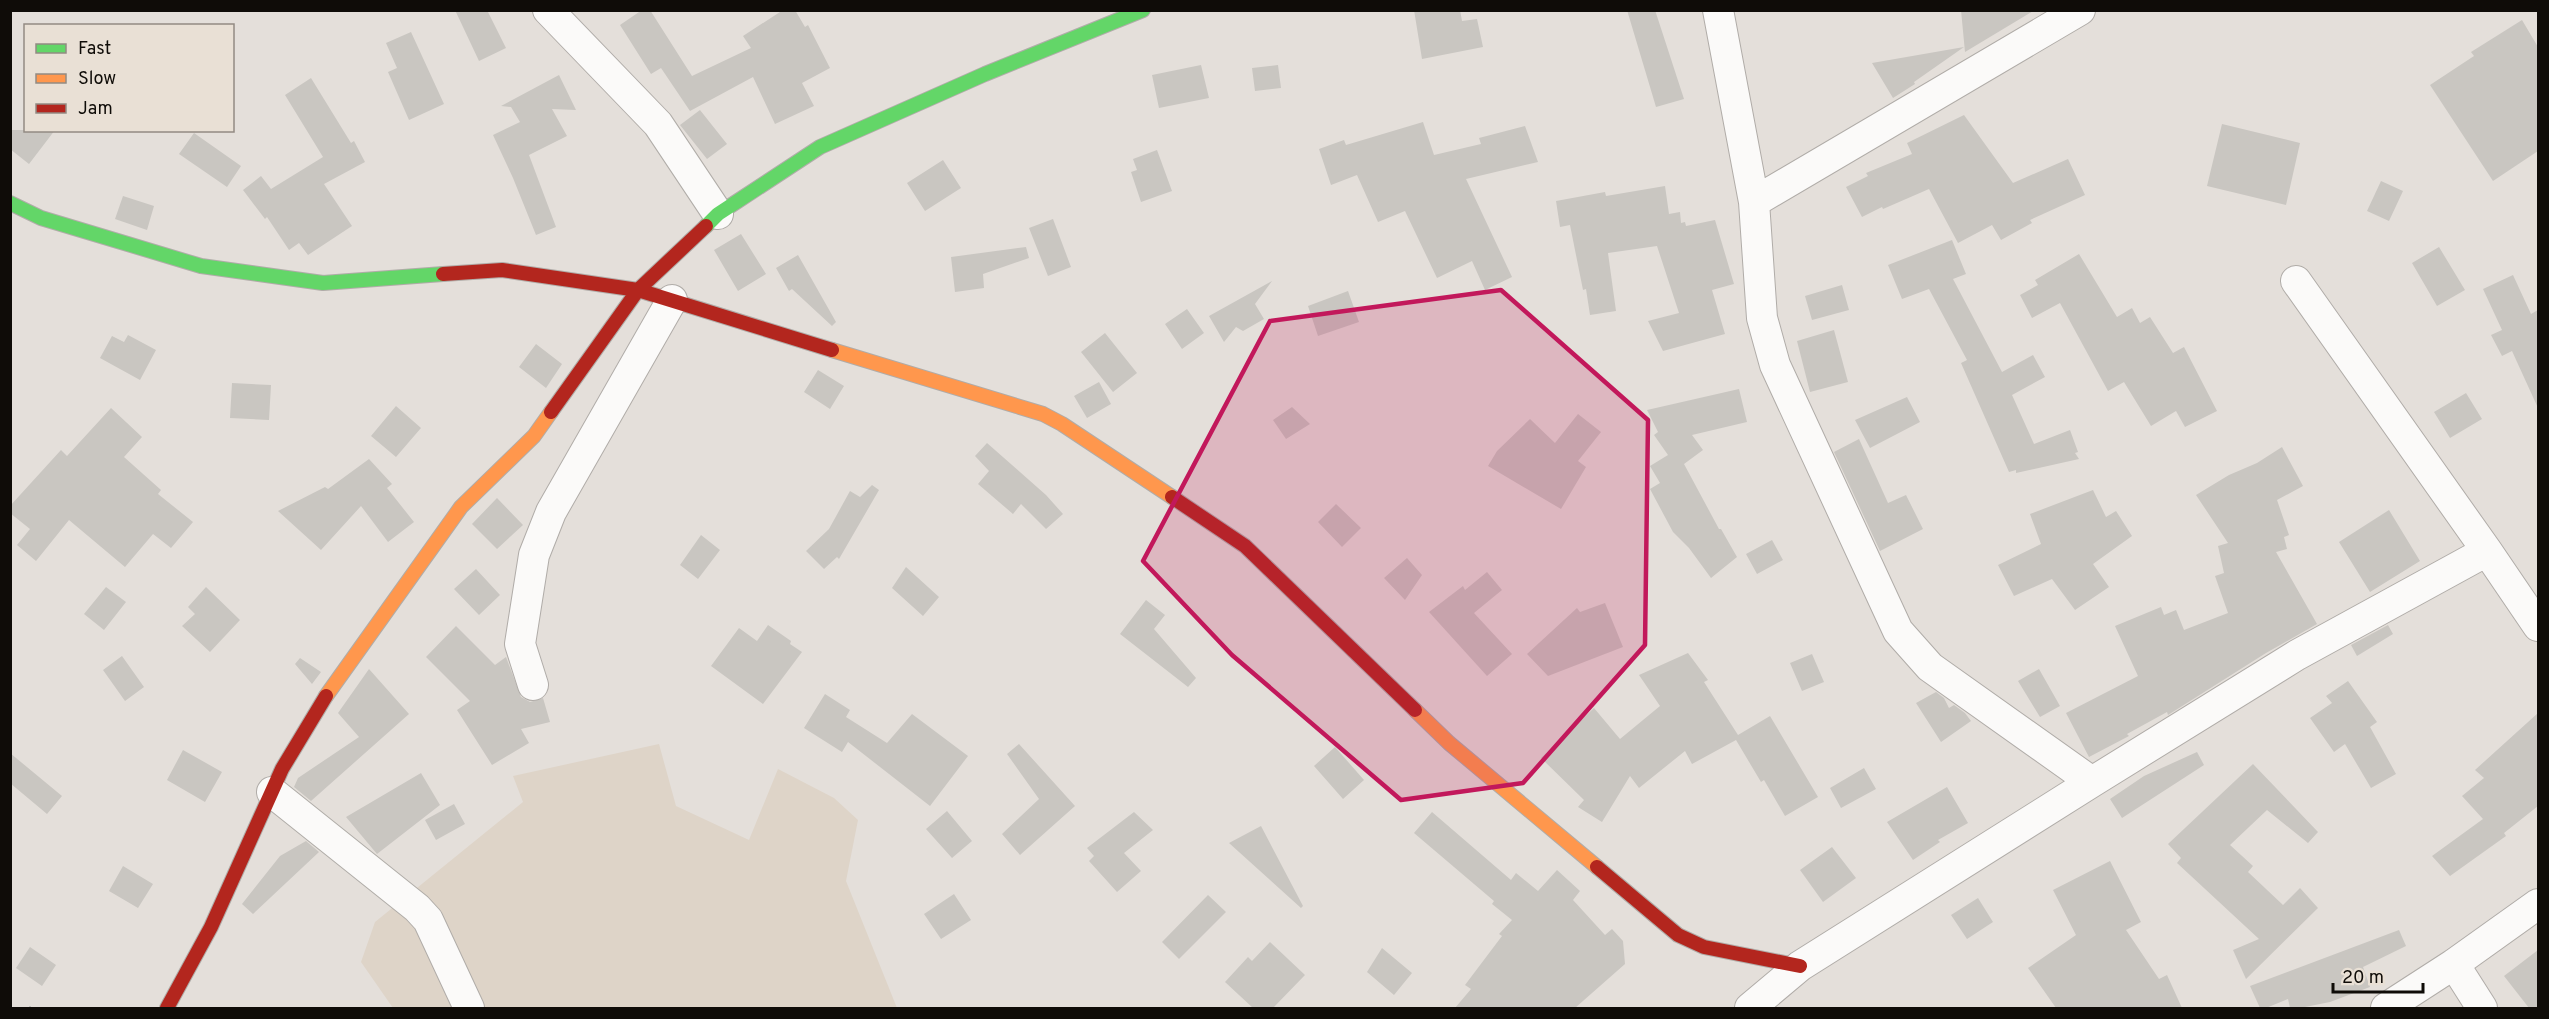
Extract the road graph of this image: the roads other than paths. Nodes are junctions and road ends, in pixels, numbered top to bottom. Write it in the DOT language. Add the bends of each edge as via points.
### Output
graph roads {
  1 [pos="548,10"];
  2 [pos="1143,10"];
  3 [pos="1718,10"];
  4 [pos="2080,10"];
  5 [pos="1754,202"];
  6 [pos="10,203"];
  7 [pos="718,214"];
  8 [pos="2296,280"];
  9 [pos="638,290"];
  10 [pos="672,300"];
  11 [pos="2487,551"];
  12 [pos="2538,626"];
  13 [pos="534,685"];
  14 [pos="2092,782"];
  15 [pos="272,792"];
  16 [pos="2538,904"];
  17 [pos="2454,964"];
  18 [pos="1800,966"];
  19 [pos="167,1008"];
  20 [pos="469,1008"];
  21 [pos="1750,1008"];
  22 [pos="2386,1008"];
  23 [pos="2482,1008"];
  1 -- 7 [label="street" via="658,124"];
  2 -- 7 [label="street" via="835,139"];
  3 -- 5 [label="street"];
  4 -- 5 [label="street"];
  5 -- 14 [label="street" via="1762,318 1775,365 1898,631 1930,667"];
  6 -- 9 [label="street" via="41,218 182,262 301,280 323,283 502,270"];
  7 -- 9 [label="street"];
  8 -- 11 [label="street"];
  9 -- 10 [label="street"];
  9 -- 15 [label="street" via="534,436 461,507 325,698"];
  10 -- 13 [label="street" via="551,512 534,555 520,644"];
  10 -- 18 [label="street" via="1026,408 1062,424 1245,546 1449,743 1678,935 1704,947"];
  11 -- 12 [label="street"];
  11 -- 14 [label="street" via="2297,656"];
  14 -- 18 [label="street"];
  15 -- 19 [label="street" via="211,927"];
  15 -- 20 [label="street" via="428,920"];
  16 -- 17 [label="street"];
  17 -- 22 [label="street"];
  17 -- 23 [label="street"];
  18 -- 21 [label="street"];
}
